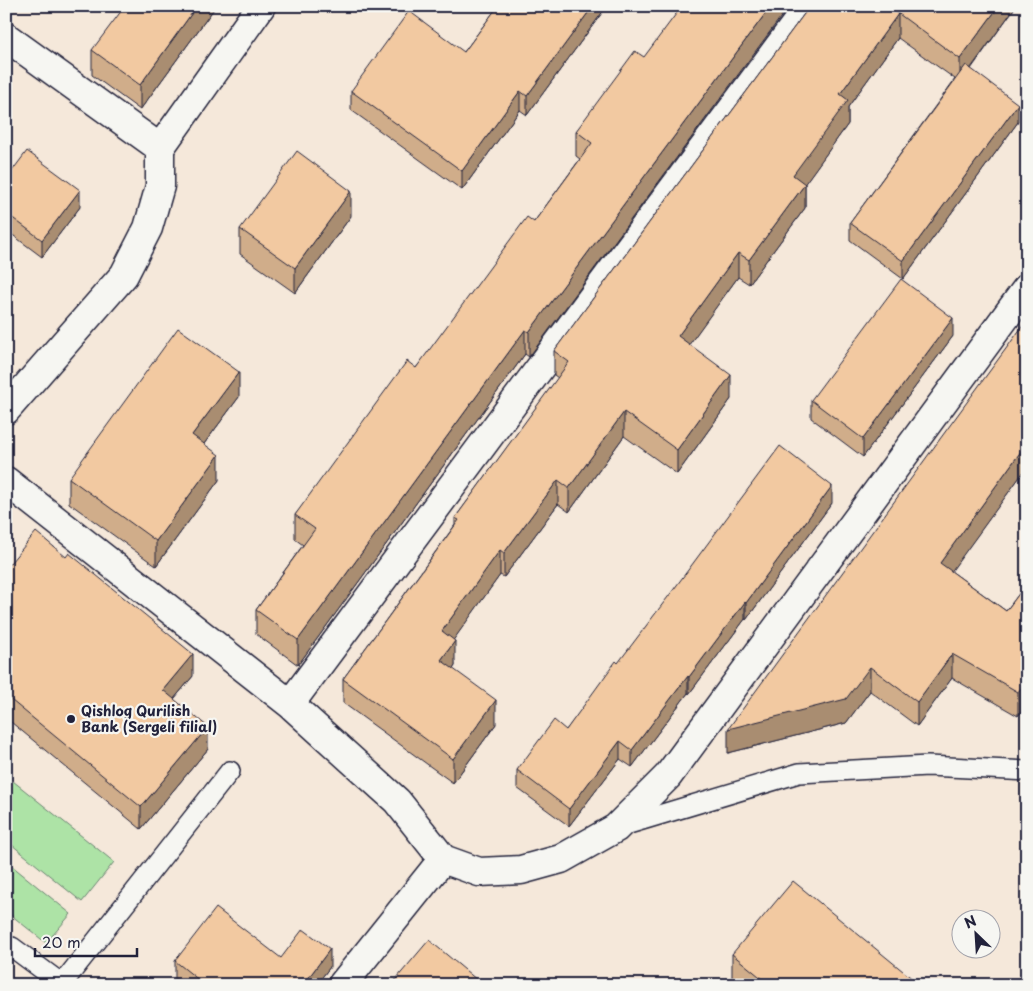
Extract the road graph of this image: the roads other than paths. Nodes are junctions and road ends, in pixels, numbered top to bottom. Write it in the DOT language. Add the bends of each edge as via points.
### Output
graph roads {
  1 [pos="262,6"];
  2 [pos="809,6"];
  3 [pos="6,37"];
  4 [pos="160,148"];
  5 [pos="1027,288"];
  6 [pos="6,410"];
  7 [pos="6,481"];
  8 [pos="290,704"];
  9 [pos="230,771"];
  10 [pos="1027,771"];
  11 [pos="616,828"];
  12 [pos="443,859"];
  13 [pos="8,948"];
  14 [pos="342,985"];
  1 -- 4 [label="street"];
  2 -- 8 [label="street"];
  3 -- 4 [label="street"];
  4 -- 6 [label="street" via="160,186 148,228 124,275"];
  5 -- 11 [label="street" via="668,776"];
  7 -- 8 [label="street"];
  8 -- 12 [label="street" via="397,801"];
  9 -- 13 [label="lane" via="62,984"];
  10 -- 11 [label="lane" via="928,766 799,773"];
  11 -- 12 [label="street" via="561,859 521,870 479,872"];
  12 -- 14 [label="street"];
}
